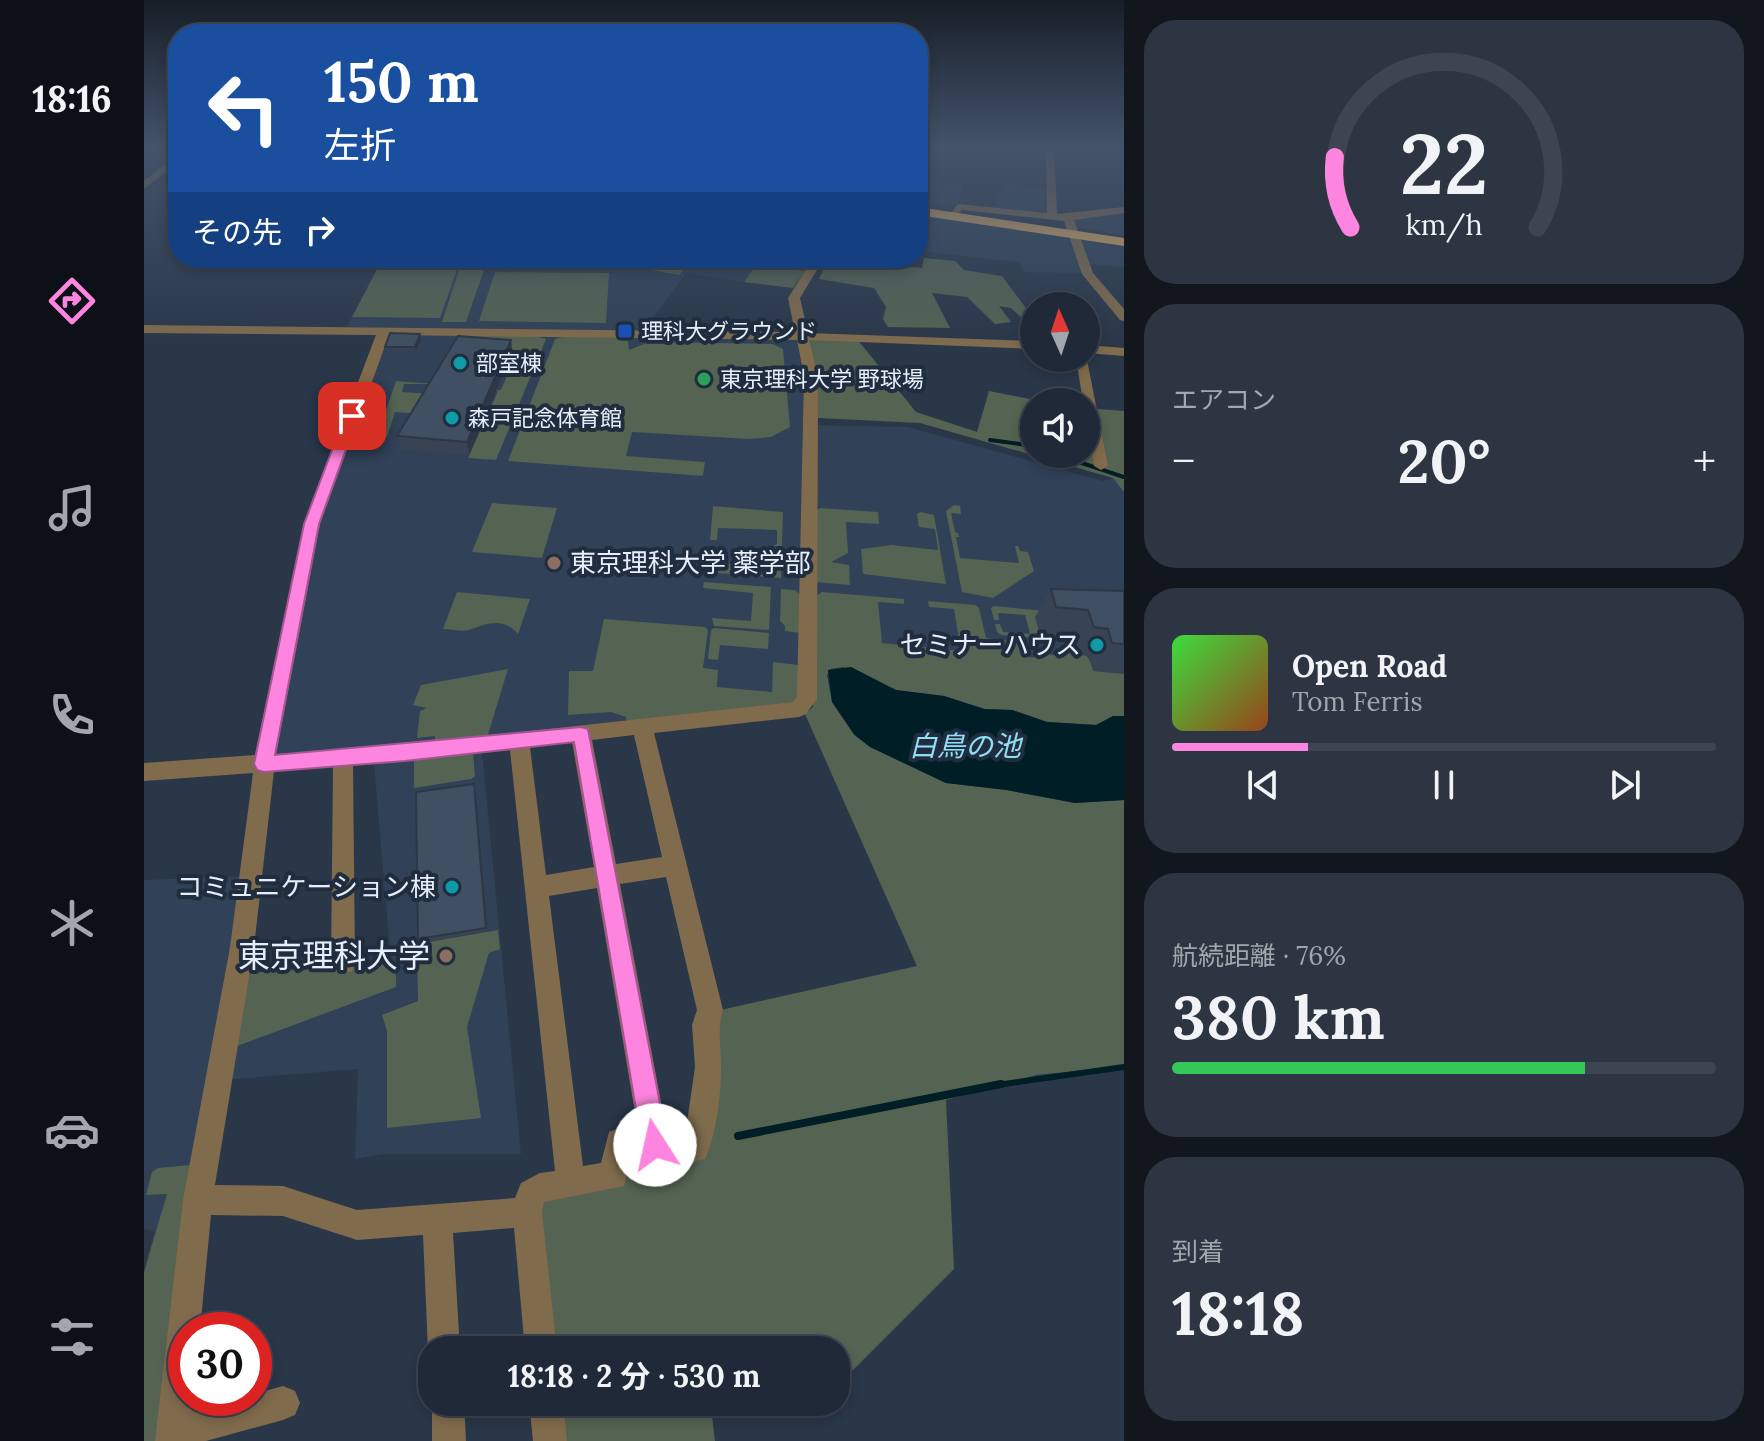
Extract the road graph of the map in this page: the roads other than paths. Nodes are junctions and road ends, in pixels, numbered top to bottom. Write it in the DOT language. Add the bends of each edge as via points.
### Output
graph roads {
  1 [pos="954,213"];
  2 [pos="958,213"];
  3 [pos="1031,213"];
  4 [pos="1114,213"];
  5 [pos="1052,215"];
  6 [pos="1070,227"];
  7 [pos="1124,240"];
  8 [pos="812,268"];
  9 [pos="1124,317"];
  10 [pos="144,329"];
  11 [pos="384,331"];
  12 [pos="801,336"];
  13 [pos="1020,344"];
  14 [pos="1100,350"];
  15 [pos="1124,352"];
  16 [pos="1084,372"];
  17 [pos="1101,466"];
  18 [pos="642,727"];
  19 [pos="581,734"];
  20 [pos="519,741"];
  21 [pos="343,758"];
  22 [pos="264,764"];
  23 [pos="144,772"];
  24 [pos="676,865"];
  25 [pos="606,876"];
  26 [pos="536,887"];
  27 [pos="343,962"];
  28 [pos="655,1145"];
  29 [pos="571,1183"];
  30 [pos="198,1200"];
  31 [pos="527,1212"];
  32 [pos="437,1217"];
  33 [pos="443,1336"];
  34 [pos="540,1336"];
  35 [pos="283,1403"];
  36 [pos="448,1416"];
  37 [pos="547,1416"];
  38 [pos="172,1437"];
  39 [pos="449,1441"];
  40 [pos="550,1441"];
  1 -- 6 [label="highway"];
  2 -- 6 [label="highway"];
  3 -- 5 [label="street"];
  4 -- 6 [label="street"];
  5 -- 6 [label="street"];
  6 -- 7 [label="highway"];
  6 -- 9 [label="street" via="1088,274"];
  8 -- 12 [label="street" via="794,298"];
  10 -- 11 [label="street"];
  11 -- 12 [label="street"];
  11 -- 22 [label="street" via="312,524"];
  12 -- 13 [label="street"];
  12 -- 18 [label="street" via="811,376 807,699 799,709"];
  14 -- 15 [label="street"];
  16 -- 17 [label="street"];
  18 -- 19 [label="street"];
  18 -- 24 [label="street"];
  19 -- 20 [label="street"];
  19 -- 25 [label="street"];
  20 -- 21 [label="street"];
  20 -- 26 [label="street"];
  21 -- 22 [label="street"];
  21 -- 27 [label="street"];
  22 -- 23 [label="street"];
  22 -- 30 [label="street" via="242,947"];
  24 -- 25 [label="street"];
  24 -- 28 [label="street" via="710,1010 705,1025 708,1067 695,1149 686,1153"];
  25 -- 26 [label="street"];
  25 -- 28 [label="street"];
  26 -- 29 [label="street"];
  28 -- 29 [label="street" via="619,1142 614,1176"];
  29 -- 31 [label="street" via="531,1193"];
  30 -- 32 [label="street" via="283,1201 357,1225"];
  30 -- 38 [label="street"];
  31 -- 32 [label="street"];
  31 -- 34 [label="street"];
  32 -- 33 [label="street"];
  35 -- 38 [label="street"];
  36 -- 39 [label="street"];
  37 -- 40 [label="street"];
}
